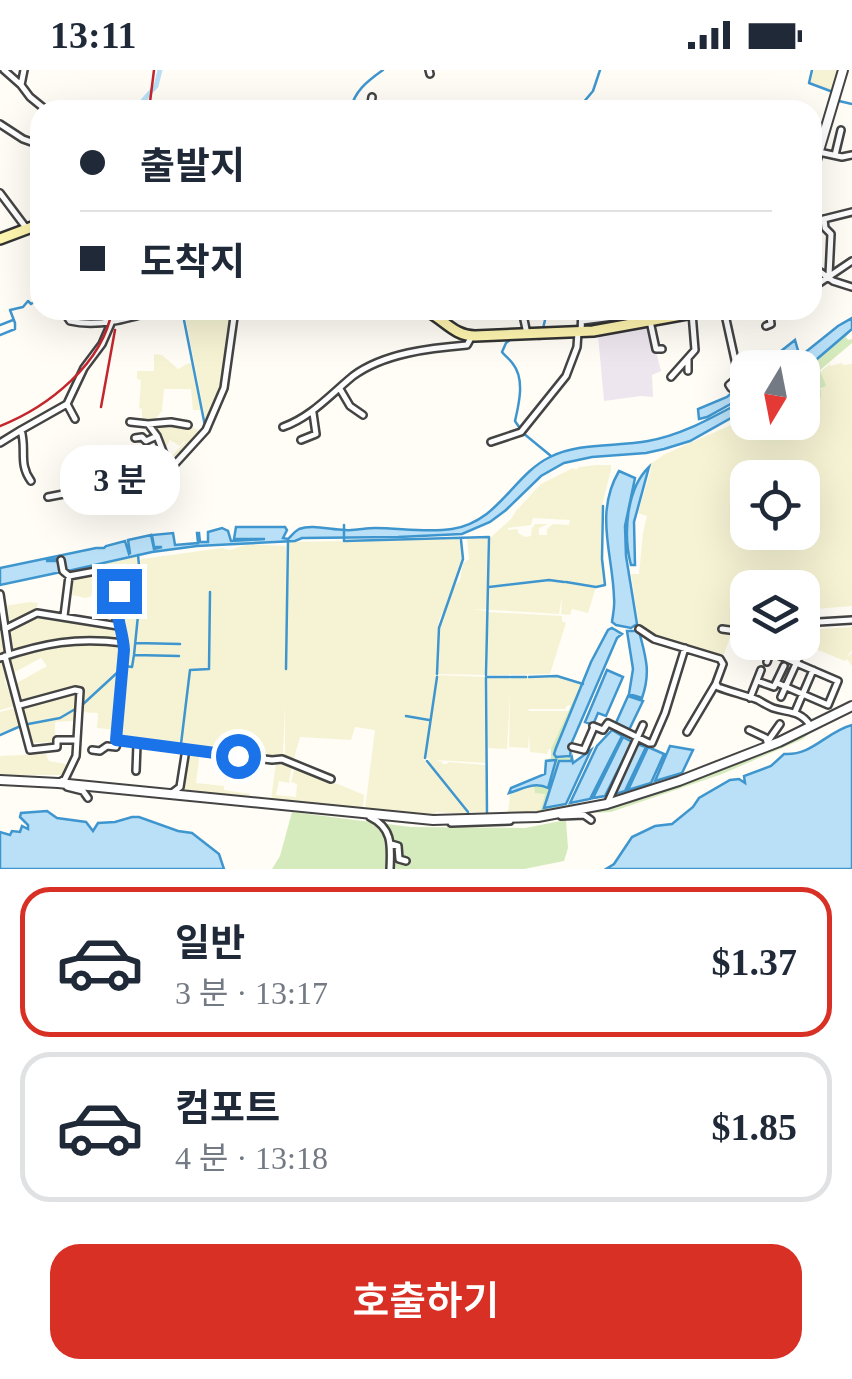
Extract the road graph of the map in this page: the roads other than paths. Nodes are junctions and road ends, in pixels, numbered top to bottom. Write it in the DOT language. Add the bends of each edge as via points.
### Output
graph roads {
  1 [pos="4,70"];
  2 [pos="24,70"];
  3 [pos="843,70"];
  4 [pos="21,84"];
  5 [pos="372,97"];
  6 [pos="34,100"];
  7 [pos="372,100"];
  8 [pos="0,124"];
  9 [pos="841,130"];
  10 [pos="30,141"];
  11 [pos="822,142"];
  12 [pos="822,153"];
  13 [pos="852,154"];
  14 [pos="835,155"];
  15 [pos="0,193"];
  16 [pos="852,212"];
  17 [pos="824,219"];
  18 [pos="30,228"];
  19 [pos="27,229"];
  20 [pos="0,239"];
  21 [pos="852,261"];
  22 [pos="822,272"];
  23 [pos="828,276"];
  24 [pos="822,280"];
  25 [pos="852,287"];
  26 [pos="69,320"];
  27 [pos="116,320"];
  28 [pos="233,320"];
  29 [pos="442,320"];
  30 [pos="524,320"];
  31 [pos="581,320"];
  32 [pos="605,320"];
  33 [pos="658,320"];
  34 [pos="687,320"];
  35 [pos="726,320"];
  36 [pos="771,320"];
  37 [pos="112,321"];
  38 [pos="650,322"];
  39 [pos="766,326"];
  40 [pos="580,328"];
  41 [pos="527,334"];
  42 [pos="472,336"];
  43 [pos="662,348"];
  44 [pos="733,350"];
  45 [pos="688,358"];
  46 [pos="688,371"];
  47 [pos="672,377"];
  48 [pos="730,384"];
  49 [pos="730,388"];
  50 [pos="340,389"];
  51 [pos="67,404"];
  52 [pos="313,412"];
  53 [pos="364,415"];
  54 [pos="75,419"];
  55 [pos="130,422"];
  56 [pos="148,424"];
  57 [pos="188,425"];
  58 [pos="283,427"];
  59 [pos="21,430"];
  60 [pos="156,436"];
  61 [pos="135,438"];
  62 [pos="300,440"];
  63 [pos="491,442"];
  64 [pos="0,444"];
  65 [pos="169,468"];
  66 [pos="31,481"];
  67 [pos="48,496"];
  68 [pos="61,560"];
  69 [pos="101,570"];
  70 [pos="69,576"];
  71 [pos="119,591"];
  72 [pos="0,594"];
  73 [pos="64,616"];
  74 [pos="852,620"];
  75 [pos="820,622"];
  76 [pos="118,626"];
  77 [pos="5,629"];
  78 [pos="639,629"];
  79 [pos="722,629"];
  80 [pos="730,631"];
  81 [pos="124,643"];
  82 [pos="684,648"];
  83 [pos="5,656"];
  84 [pos="798,660"];
  85 [pos="767,662"];
  86 [pos="796,663"];
  87 [pos="784,666"];
  88 [pos="761,670"];
  89 [pos="813,670"];
  90 [pos="757,681"];
  91 [pos="777,683"];
  92 [pos="716,685"];
  93 [pos="786,687"];
  94 [pos="802,694"];
  95 [pos="781,697"];
  96 [pos="750,698"];
  97 [pos="20,705"];
  98 [pos="852,706"];
  99 [pos="795,712"];
  100 [pos="780,724"];
  101 [pos="643,726"];
  102 [pos="811,728"];
  103 [pos="749,730"];
  104 [pos="687,732"];
  105 [pos="637,738"];
  106 [pos="76,740"];
  107 [pos="118,742"];
  108 [pos="138,744"];
  109 [pos="768,744"];
  110 [pos="572,747"];
  111 [pos="186,748"];
  112 [pos="92,750"];
  113 [pos="136,771"];
  114 [pos="331,779"];
  115 [pos="0,780"];
  116 [pos="58,783"];
  117 [pos="164,795"];
  118 [pos="88,798"];
  119 [pos="240,800"];
  120 [pos="607,804"];
  121 [pos="370,816"];
  122 [pos="590,820"];
  123 [pos="390,844"];
  124 [pos="406,861"];
  125 [pos="390,869"];
  1 -- 4 [label="street"];
  2 -- 4 [label="street"];
  3 -- 11 [label="street"];
  4 -- 6 [label="street"];
  5 -- 7 [label="street"];
  8 -- 10 [label="street"];
  9 -- 14 [label="street"];
  12 -- 14 [label="street"];
  13 -- 14 [label="street"];
  15 -- 19 [label="street"];
  16 -- 17 [label="street"];
  17 -- 23 [label="street"];
  18 -- 19 [label="main road"];
  19 -- 20 [label="main road"];
  21 -- 23 [label="street"];
  22 -- 23 [label="street"];
  23 -- 24 [label="street"];
  23 -- 25 [label="street"];
  26 -- 37 [label="street"];
  27 -- 37 [label="street"];
  28 -- 65 [label="street" via="224,388 206,430"];
  29 -- 42 [label="main road"];
  30 -- 41 [label="street"];
  31 -- 40 [label="street"];
  32 -- 40 [label="street"];
  33 -- 38 [label="main road"];
  34 -- 45 [label="street" via="696,347"];
  35 -- 44 [label="street"];
  36 -- 39 [label="street"];
  37 -- 51 [label="street"];
  38 -- 40 [label="main road"];
  38 -- 43 [label="street" via="656,349"];
  40 -- 41 [label="main road"];
  40 -- 63 [label="street" via="566,376 521,432"];
  41 -- 42 [label="main road"];
  42 -- 50 [label="street" via="467,345 422,348 363,370"];
  45 -- 46 [label="street"];
  45 -- 47 [label="street"];
  48 -- 49 [label="street"];
  50 -- 52 [label="street"];
  50 -- 53 [label="street"];
  51 -- 54 [label="street"];
  51 -- 59 [label="street"];
  52 -- 58 [label="street"];
  52 -- 62 [label="street" via="316,434"];
  55 -- 56 [label="street"];
  56 -- 57 [label="street"];
  56 -- 60 [label="street"];
  59 -- 64 [label="street"];
  59 -- 66 [label="street" via="23,467"];
  60 -- 61 [label="street"];
  60 -- 65 [label="street"];
  65 -- 67 [label="street"];
  68 -- 70 [label="street"];
  69 -- 70 [label="street"];
  70 -- 73 [label="street"];
  71 -- 76 [label="street"];
  72 -- 77 [label="street"];
  73 -- 76 [label="street"];
  73 -- 77 [label="street" via="36,613"];
  74 -- 75 [label="street"];
  76 -- 81 [label="street"];
  77 -- 83 [label="street"];
  78 -- 82 [label="street"];
  79 -- 80 [label="street"];
  81 -- 83 [label="street" via="75,640"];
  81 -- 107 [label="street"];
  82 -- 92 [label="street" via="723,661"];
  82 -- 105 [label="street" via="656,738 648,744"];
  83 -- 97 [label="street"];
  84 -- 86 [label="street"];
  85 -- 86 [label="street" via="772,653"];
  86 -- 89 [label="street"];
  86 -- 93 [label="street"];
  87 -- 91 [label="street"];
  88 -- 90 [label="street"];
  89 -- 94 [label="street"];
  89 -- 94 [label="street" via="838,681 828,705"];
  90 -- 91 [label="street" via="774,688"];
  90 -- 96 [label="street"];
  91 -- 93 [label="street"];
  92 -- 96 [label="street"];
  92 -- 104 [label="street"];
  93 -- 94 [label="street"];
  93 -- 95 [label="street"];
  94 -- 99 [label="street"];
  96 -- 99 [label="street"];
  97 -- 106 [label="street" via="30,750"];
  97 -- 106 [label="street" via="80,690"];
  98 -- 102 [label="street"];
  99 -- 102 [label="street"];
  100 -- 109 [label="street"];
  101 -- 105 [label="street"];
  102 -- 109 [label="street"];
  103 -- 109 [label="street"];
  105 -- 110 [label="street" via="608,723 603,730 594,726 584,750"];
  105 -- 120 [label="street"];
  106 -- 116 [label="street" via="75,760"];
  107 -- 108 [label="street"];
  107 -- 112 [label="street"];
  108 -- 111 [label="street"];
  108 -- 113 [label="street"];
  109 -- 120 [label="street"];
  111 -- 114 [label="street" via="282,759"];
  111 -- 117 [label="street" via="180,787"];
  115 -- 116 [label="street"];
  116 -- 117 [label="street"];
  116 -- 118 [label="street"];
  117 -- 119 [label="street"];
  119 -- 120 [label="street" via="450,820 538,817"];
  119 -- 121 [label="street"];
  121 -- 122 [label="street" via="483,823 574,814"];
  121 -- 123 [label="street" via="388,832"];
  123 -- 124 [label="street"];
  123 -- 125 [label="street"];
}
